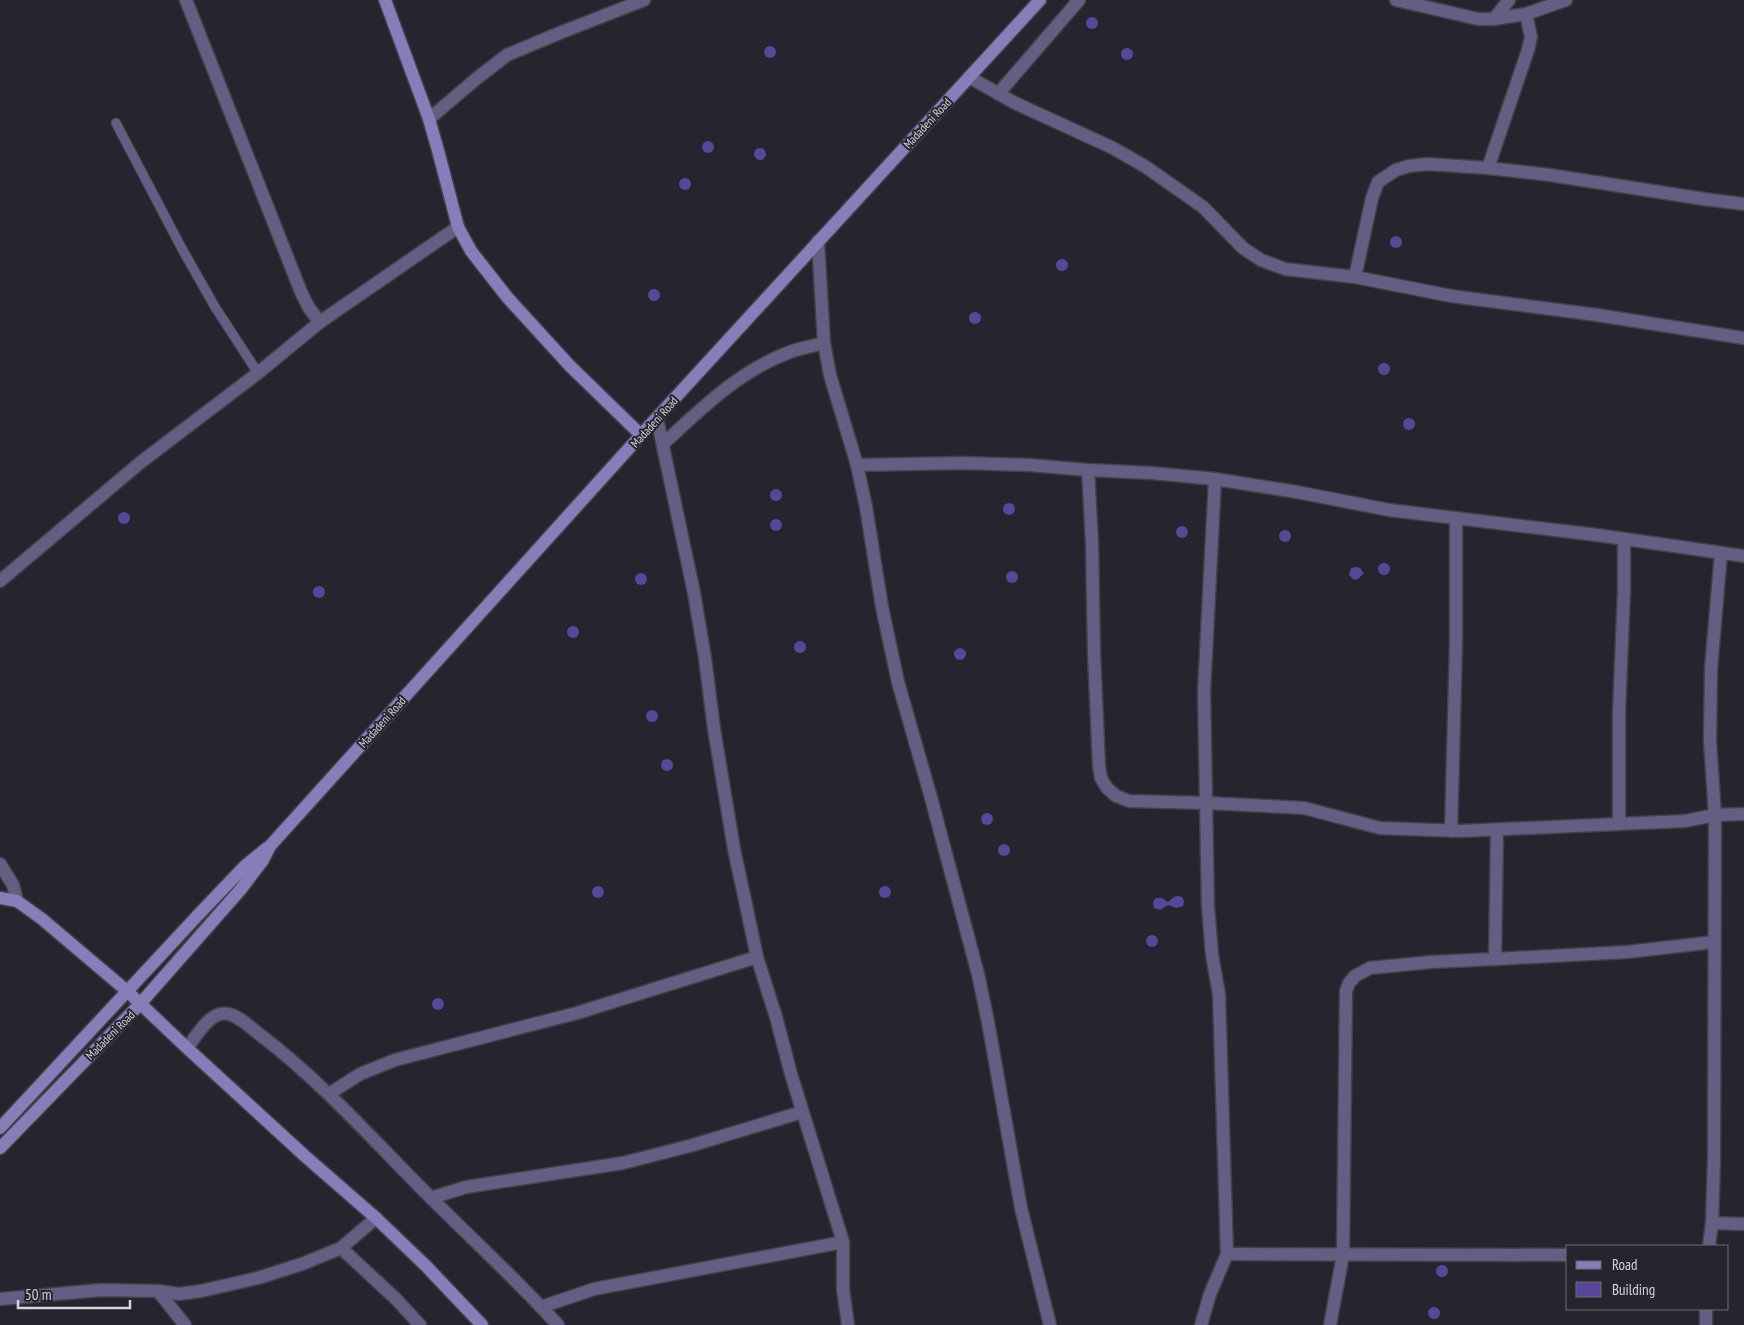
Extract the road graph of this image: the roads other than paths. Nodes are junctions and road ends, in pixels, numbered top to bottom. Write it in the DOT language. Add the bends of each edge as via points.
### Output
graph roads {
  1 [pos="186,0"];
  2 [pos="385,0"];
  3 [pos="644,0"];
  4 [pos="1040,0"];
  5 [pos="1080,0"];
  6 [pos="1396,0"];
  7 [pos="1509,0"];
  8 [pos="1566,0"];
  9 [pos="1526,14"];
  10 [pos="1494,19"];
  11 [pos="969,77"];
  12 [pos="998,94"];
  13 [pos="429,119"];
  14 [pos="116,123"];
  15 [pos="1488,168"];
  16 [pos="1744,204"];
  17 [pos="458,227"];
  18 [pos="818,241"];
  19 [pos="1355,277"];
  20 [pos="320,322"];
  21 [pos="1744,338"];
  22 [pos="824,343"];
  23 [pos="258,373"];
  24 [pos="657,418"];
  25 [pos="641,436"];
  26 [pos="663,444"];
  27 [pos="857,465"];
  28 [pos="1088,470"];
  29 [pos="1215,479"];
  30 [pos="1456,519"];
  31 [pos="1624,539"];
  32 [pos="1721,552"];
  33 [pos="1744,556"];
  34 [pos="0,581"];
  35 [pos="1207,802"];
  36 [pos="1744,814"];
  37 [pos="1715,816"];
  38 [pos="1619,824"];
  39 [pos="1497,830"];
  40 [pos="1450,831"];
  41 [pos="270,846"];
  42 [pos="0,864"];
  43 [pos="0,898"];
  44 [pos="17,901"];
  45 [pos="1714,942"];
  46 [pos="757,957"];
  47 [pos="1495,959"];
  48 [pos="127,991"];
  49 [pos="140,1004"];
  50 [pos="187,1048"];
  51 [pos="329,1094"];
  52 [pos="802,1112"];
  53 [pos="0,1128"];
  54 [pos="0,1148"];
  55 [pos="431,1198"];
  56 [pos="376,1218"];
  57 [pos="1712,1223"];
  58 [pos="1744,1224"];
  59 [pos="843,1242"];
  60 [pos="1709,1245"];
  61 [pos="341,1248"];
  62 [pos="1227,1254"];
  63 [pos="1343,1255"];
  64 [pos="1566,1255"];
  65 [pos="158,1291"];
  66 [pos="0,1299"];
  67 [pos="540,1307"];
  68 [pos="1706,1310"];
  69 [pos="185,1325"];
  70 [pos="420,1325"];
  71 [pos="482,1325"];
  72 [pos="558,1325"];
  73 [pos="848,1325"];
  74 [pos="1050,1325"];
  75 [pos="1201,1325"];
  76 [pos="1330,1325"];
  77 [pos="1706,1325"];
  1 -- 20 [label="street" via="301,292"];
  2 -- 13 [label="street"];
  3 -- 13 [label="street" via="508,55"];
  4 -- 11 [label="street, Madadeni Road"];
  5 -- 12 [label="street"];
  6 -- 10 [label="street" via="1478,20"];
  7 -- 10 [label="street"];
  8 -- 9 [label="street"];
  9 -- 10 [label="street"];
  9 -- 15 [label="street" via="1531,37 1528,50"];
  11 -- 12 [label="street"];
  11 -- 18 [label="street, Madadeni Road"];
  12 -- 19 [label="street" via="1146,167 1203,207 1243,248 1261,260 1285,269"];
  13 -- 17 [label="street"];
  14 -- 23 [label="lane" via="215,307"];
  15 -- 16 [label="street"];
  15 -- 19 [label="street" via="1409,166 1378,182"];
  17 -- 20 [label="street"];
  17 -- 25 [label="street" via="471,251 508,296 570,366"];
  18 -- 22 [label="street"];
  18 -- 24 [label="street, Madadeni Road"];
  19 -- 21 [label="street" via="1451,296"];
  20 -- 23 [label="street"];
  22 -- 26 [label="street" via="790,352 740,379"];
  22 -- 27 [label="street" via="830,375"];
  23 -- 34 [label="street" via="141,462"];
  24 -- 25 [label="street, Madadeni Road"];
  24 -- 26 [label="street"];
  25 -- 41 [label="street, Madadeni Road"];
  26 -- 46 [label="street" via="694,593 733,841"];
  27 -- 28 [label="street" via="1020,464"];
  27 -- 74 [label="street" via="898,682 980,983 1021,1208"];
  28 -- 29 [label="street"];
  28 -- 35 [label="street" via="1098,746 1102,778 1116,796 1129,801"];
  29 -- 30 [label="street"];
  29 -- 35 [label="street" via="1204,692"];
  30 -- 31 [label="street"];
  30 -- 40 [label="street"];
  31 -- 32 [label="street"];
  31 -- 38 [label="street"];
  32 -- 33 [label="street"];
  32 -- 37 [label="street" via="1711,669 1710,741"];
  35 -- 40 [label="street" via="1304,808 1380,828"];
  35 -- 62 [label="street" via="1208,908 1221,1026"];
  36 -- 37 [label="street"];
  37 -- 38 [label="street"];
  37 -- 45 [label="street"];
  38 -- 39 [label="street"];
  39 -- 40 [label="street"];
  39 -- 47 [label="street"];
  41 -- 48 [label="street, Madadeni Road" via="238,872"];
  41 -- 49 [label="street, Madadeni Road" via="241,889"];
  42 -- 44 [label="street"];
  43 -- 44 [label="street"];
  44 -- 48 [label="street"];
  45 -- 47 [label="street" via="1627,952"];
  45 -- 57 [label="street"];
  46 -- 51 [label="street" via="577,1013 395,1060 360,1074"];
  46 -- 52 [label="street"];
  47 -- 63 [label="street" via="1370,968 1355,976 1350,983 1345,999"];
  48 -- 49 [label="street"];
  48 -- 53 [label="street, Madadeni Road"];
  49 -- 50 [label="street"];
  49 -- 54 [label="street, Madadeni Road"];
  50 -- 51 [label="street" via="215,1016 231,1015 282,1052"];
  50 -- 56 [label="street"];
  51 -- 55 [label="street"];
  52 -- 55 [label="street" via="623,1163 466,1187"];
  52 -- 59 [label="street"];
  55 -- 67 [label="street"];
  56 -- 61 [label="street"];
  56 -- 71 [label="street"];
  57 -- 58 [label="street"];
  57 -- 60 [label="street"];
  59 -- 67 [label="street" via="594,1289"];
  59 -- 73 [label="street" via="843,1290"];
  61 -- 65 [label="street" via="258,1278 179,1294"];
  61 -- 70 [label="street"];
  62 -- 63 [label="street"];
  62 -- 75 [label="street"];
  63 -- 64 [label="street"];
  63 -- 76 [label="street"];
  65 -- 66 [label="street" via="92,1290"];
  65 -- 69 [label="street"];
  67 -- 72 [label="street"];
  68 -- 77 [label="street"];
}
